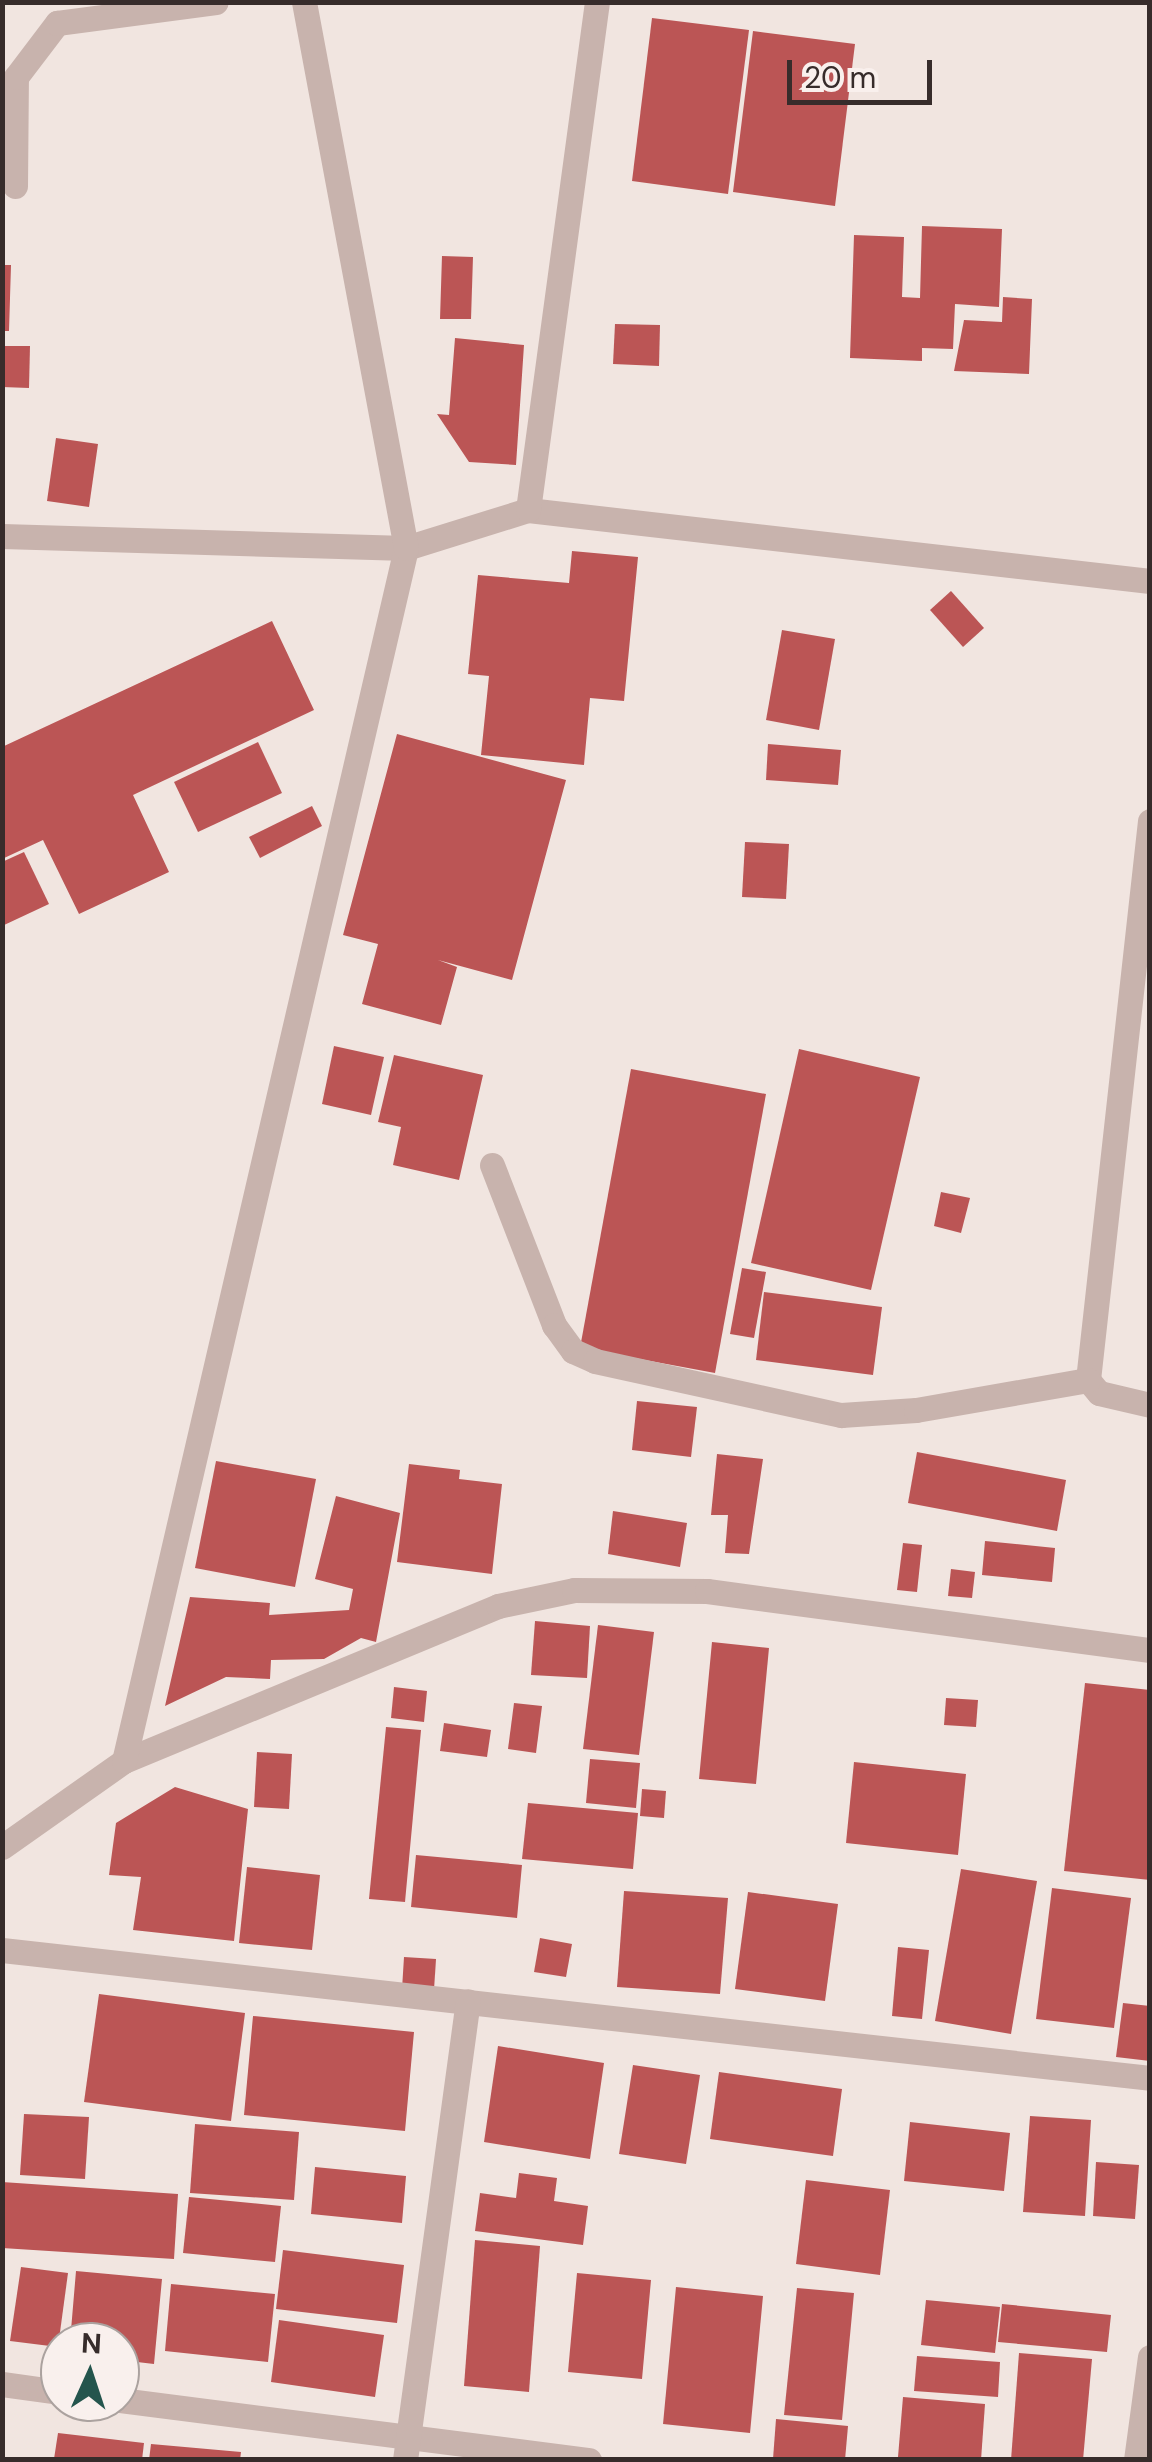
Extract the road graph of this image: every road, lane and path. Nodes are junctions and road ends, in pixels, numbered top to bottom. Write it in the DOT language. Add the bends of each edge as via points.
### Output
graph roads {
  1 [pos="216,2"];
  2 [pos="304,2"];
  3 [pos="598,2"];
  4 [pos="14,186"];
  5 [pos="528,510"];
  6 [pos="2,536"];
  7 [pos="406,548"];
  8 [pos="1150,581"];
  9 [pos="1150,820"];
  10 [pos="492,1164"];
  11 [pos="1088,1380"];
  12 [pos="1150,1406"];
  13 [pos="1150,1650"];
  14 [pos="124,1761"];
  15 [pos="2,1847"];
  16 [pos="2,1950"];
  17 [pos="468,2001"];
  18 [pos="1150,2078"];
  19 [pos="1150,2357"];
  20 [pos="2,2384"];
  21 [pos="40,2389"];
  22 [pos="140,2403"];
  23 [pos="406,2450"];
  24 [pos="590,2460"];
  25 [pos="1136,2460"];
  1 -- 4 [label="street" via="58,23 16,77"];
  2 -- 7 [label="street"];
  3 -- 5 [label="street"];
  5 -- 7 [label="street"];
  5 -- 8 [label="street"];
  6 -- 7 [label="street"];
  7 -- 14 [label="street"];
  9 -- 11 [label="street"];
  10 -- 11 [label="street" via="554,1325 573,1351 596,1361 841,1414 916,1410"];
  11 -- 12 [label="street" via="1099,1393"];
  13 -- 14 [label="street" via="707,1591 574,1590 498,1606"];
  14 -- 15 [label="street"];
  16 -- 17 [label="street"];
  17 -- 18 [label="street"];
  17 -- 23 [label="street"];
  19 -- 25 [label="street"];
  20 -- 21 [label="street"];
  22 -- 23 [label="street"];
  23 -- 24 [label="street"];
}
